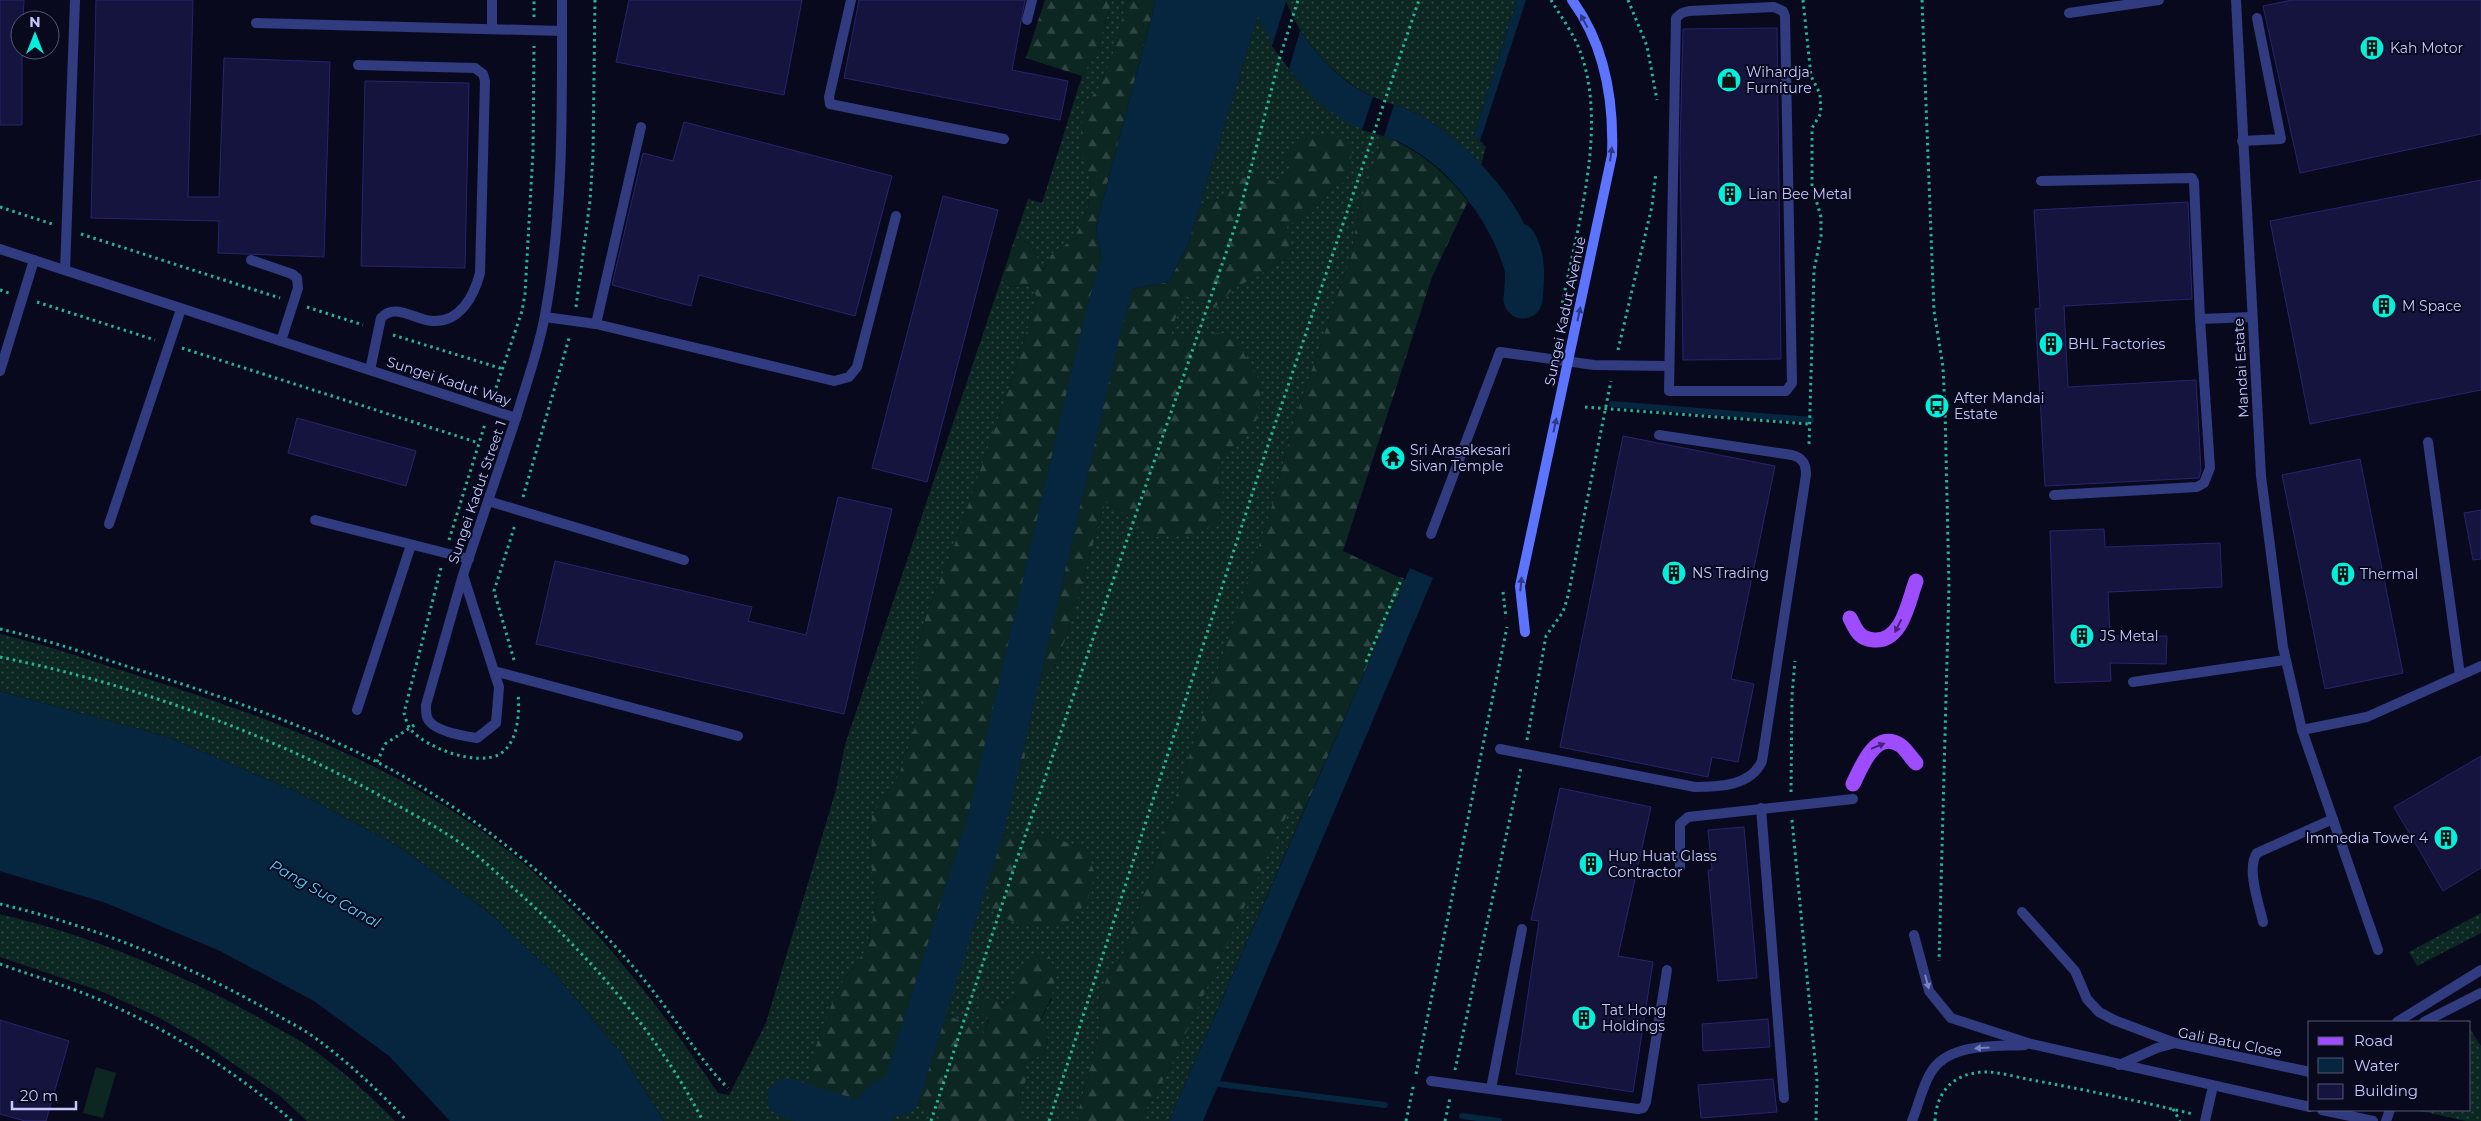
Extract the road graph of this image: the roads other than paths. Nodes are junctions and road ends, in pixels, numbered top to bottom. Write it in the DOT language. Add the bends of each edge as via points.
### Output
graph roads {
  1 [pos="75,0"];
  2 [pos="492,0"];
  3 [pos="562,0"];
  4 [pos="851,0"];
  5 [pos="1032,0"];
  6 [pos="1572,0"];
  7 [pos="2159,0"];
  8 [pos="2236,0"];
  9 [pos="2069,13"];
  10 [pos="2257,18"];
  11 [pos="1027,20"];
  12 [pos="256,23"];
  13 [pos="492,29"];
  14 [pos="562,32"];
  15 [pos="358,65"];
  16 [pos="641,127"];
  17 [pos="1004,139"];
  18 [pos="2242,141"];
  19 [pos="2040,181"];
  20 [pos="896,216"];
  21 [pos="0,249"];
  22 [pos="34,260"];
  23 [pos="251,260"];
  24 [pos="65,270"];
  25 [pos="181,309"];
  26 [pos="545,317"];
  27 [pos="2252,317"];
  28 [pos="2200,319"];
  29 [pos="596,324"];
  30 [pos="0,330"];
  31 [pos="12,334"];
  32 [pos="281,341"];
  33 [pos="1569,362"];
  34 [pos="1668,366"];
  35 [pos="370,370"];
  36 [pos="0,371"];
  37 [pos="516,418"];
  38 [pos="1659,435"];
  39 [pos="2428,442"];
  40 [pos="2054,495"];
  41 [pos="488,502"];
  42 [pos="315,520"];
  43 [pos="109,524"];
  44 [pos="1431,534"];
  45 [pos="411,545"];
  46 [pos="468,559"];
  47 [pos="684,560"];
  48 [pos="463,576"];
  49 [pos="1916,582"];
  50 [pos="1850,618"];
  51 [pos="1525,632"];
  52 [pos="2285,660"];
  53 [pos="2481,666"];
  54 [pos="494,671"];
  55 [pos="2460,675"];
  56 [pos="2133,682"];
  57 [pos="357,710"];
  58 [pos="2302,730"];
  59 [pos="738,736"];
  60 [pos="1500,749"];
  61 [pos="1916,763"];
  62 [pos="1853,792"];
  63 [pos="1761,808"];
  64 [pos="2333,819"];
  65 [pos="1680,867"];
  66 [pos="2022,912"];
  67 [pos="2263,922"];
  68 [pos="1522,930"];
  69 [pos="1914,935"];
  70 [pos="2378,950"];
  71 [pos="1667,970"];
  72 [pos="2481,970"];
  73 [pos="2481,993"];
  74 [pos="2398,1021"];
  75 [pos="2426,1021"];
  76 [pos="2175,1043"];
  77 [pos="2031,1044"];
  78 [pos="2119,1065"];
  79 [pos="2308,1072"];
  80 [pos="1431,1082"];
  81 [pos="2213,1086"];
  82 [pos="1491,1089"];
  83 [pos="1784,1098"];
  84 [pos="2308,1107"];
  85 [pos="2327,1111"];
  86 [pos="2206,1119"];
  87 [pos="1912,1121"];
  88 [pos="2373,1121"];
  1 -- 24 [label="street"];
  2 -- 13 [label="street"];
  3 -- 14 [label="street, Sungei Kadut Way"];
  4 -- 17 [label="street" via="830,104"];
  5 -- 11 [label="street"];
  33 -- 6 [label="street, Sungei Kadut Avenue, one-way" via="1612,155 1613,126 1605,68"];
  7 -- 9 [label="street"];
  8 -- 18 [label="street, Mandai Estate"];
  10 -- 18 [label="street" via="2282,139"];
  12 -- 13 [label="street"];
  13 -- 14 [label="street"];
  14 -- 26 [label="street, Sungei Kadut Way" via="562,158"];
  15 -- 35 [label="street" via="475,68 483,74 485,81 480,273 476,290 462,310 443,320 431,321 395,311 386,312 381,318"];
  16 -- 29 [label="street"];
  18 -- 27 [label="street, Mandai Estate"];
  19 -- 28 [label="street" via="2192,178"];
  20 -- 29 [label="street" via="857,367 849,377 834,381"];
  21 -- 22 [label="street, Sungei Kadut Way"];
  22 -- 24 [label="street, Sungei Kadut Way"];
  22 -- 31 [label="street"];
  23 -- 32 [label="street" via="297,278 298,288"];
  24 -- 25 [label="street, Sungei Kadut Way"];
  25 -- 32 [label="street, Sungei Kadut Way"];
  25 -- 43 [label="street"];
  26 -- 29 [label="street"];
  26 -- 37 [label="street, Sungei Kadut Way"];
  27 -- 28 [label="street"];
  27 -- 52 [label="street, Mandai Estate" via="2261,476"];
  28 -- 40 [label="street" via="2210,468 2204,484"];
  30 -- 31 [label="street"];
  31 -- 36 [label="street"];
  32 -- 35 [label="street, Sungei Kadut Way"];
  33 -- 34 [label="street"];
  33 -- 44 [label="street" via="1500,352"];
  51 -- 33 [label="street, Sungei Kadut Avenue, one-way" via="1520,586"];
  34 -- 34 [label="street" via="1669,391 1786,391 1792,383 1785,16 1774,8 1688,11 1676,18"];
  35 -- 37 [label="street, Sungei Kadut Way"];
  37 -- 41 [label="street, Sungei Kadut Street 1"];
  38 -- 60 [label="street" via="1792,454 1806,464 1762,761 1758,770 1747,779 1717,787 1695,787"];
  39 -- 55 [label="street"];
  41 -- 46 [label="street, Sungei Kadut Street 1"];
  41 -- 47 [label="street"];
  42 -- 45 [label="street"];
  45 -- 46 [label="street"];
  45 -- 57 [label="street"];
  46 -- 48 [label="street, Sungei Kadut Street 1"];
  48 -- 54 [label="street, Sungei Kadut Street 1"];
  48 -- 54 [label="street, Sungei Kadut Street 1" via="426,705 431,724 477,738 485,733 496,722 498,710 499,687"];
  49 -- 50 [label="main road, one-way" via="1896,632 1887,639 1865,639 1858,635"];
  52 -- 56 [label="street"];
  52 -- 58 [label="street, Mandai Estate"];
  53 -- 55 [label="street"];
  54 -- 59 [label="street"];
  55 -- 58 [label="street" via="2367,716"];
  58 -- 64 [label="street, Mandai Estate"];
  62 -- 61 [label="main road, one-way" via="1870,749 1880,744 1892,742 1901,745"];
  62 -- 63 [label="street"];
  63 -- 65 [label="street" via="1688,817 1680,824"];
  63 -- 83 [label="street"];
  64 -- 67 [label="street" via="2257,853 2252,860"];
  64 -- 70 [label="street, Mandai Estate"];
  66 -- 76 [label="street" via="2075,971 2087,999 2099,1012"];
  68 -- 82 [label="street"];
  69 -- 77 [label="street, one-way" via="1929,991 1951,1018"];
  71 -- 82 [label="street" via="1643,1108"];
  72 -- 74 [label="street"];
  73 -- 75 [label="street"];
  76 -- 78 [label="street, Gali Batu Close"];
  76 -- 79 [label="street, Gali Batu Close"];
  77 -- 78 [label="street"];
  77 -- 87 [label="street, one-way" via="1970,1048 1946,1056 1930,1073"];
  78 -- 81 [label="street"];
  80 -- 82 [label="street"];
  81 -- 84 [label="street"];
  81 -- 86 [label="street"];
  85 -- 88 [label="street"];
}
